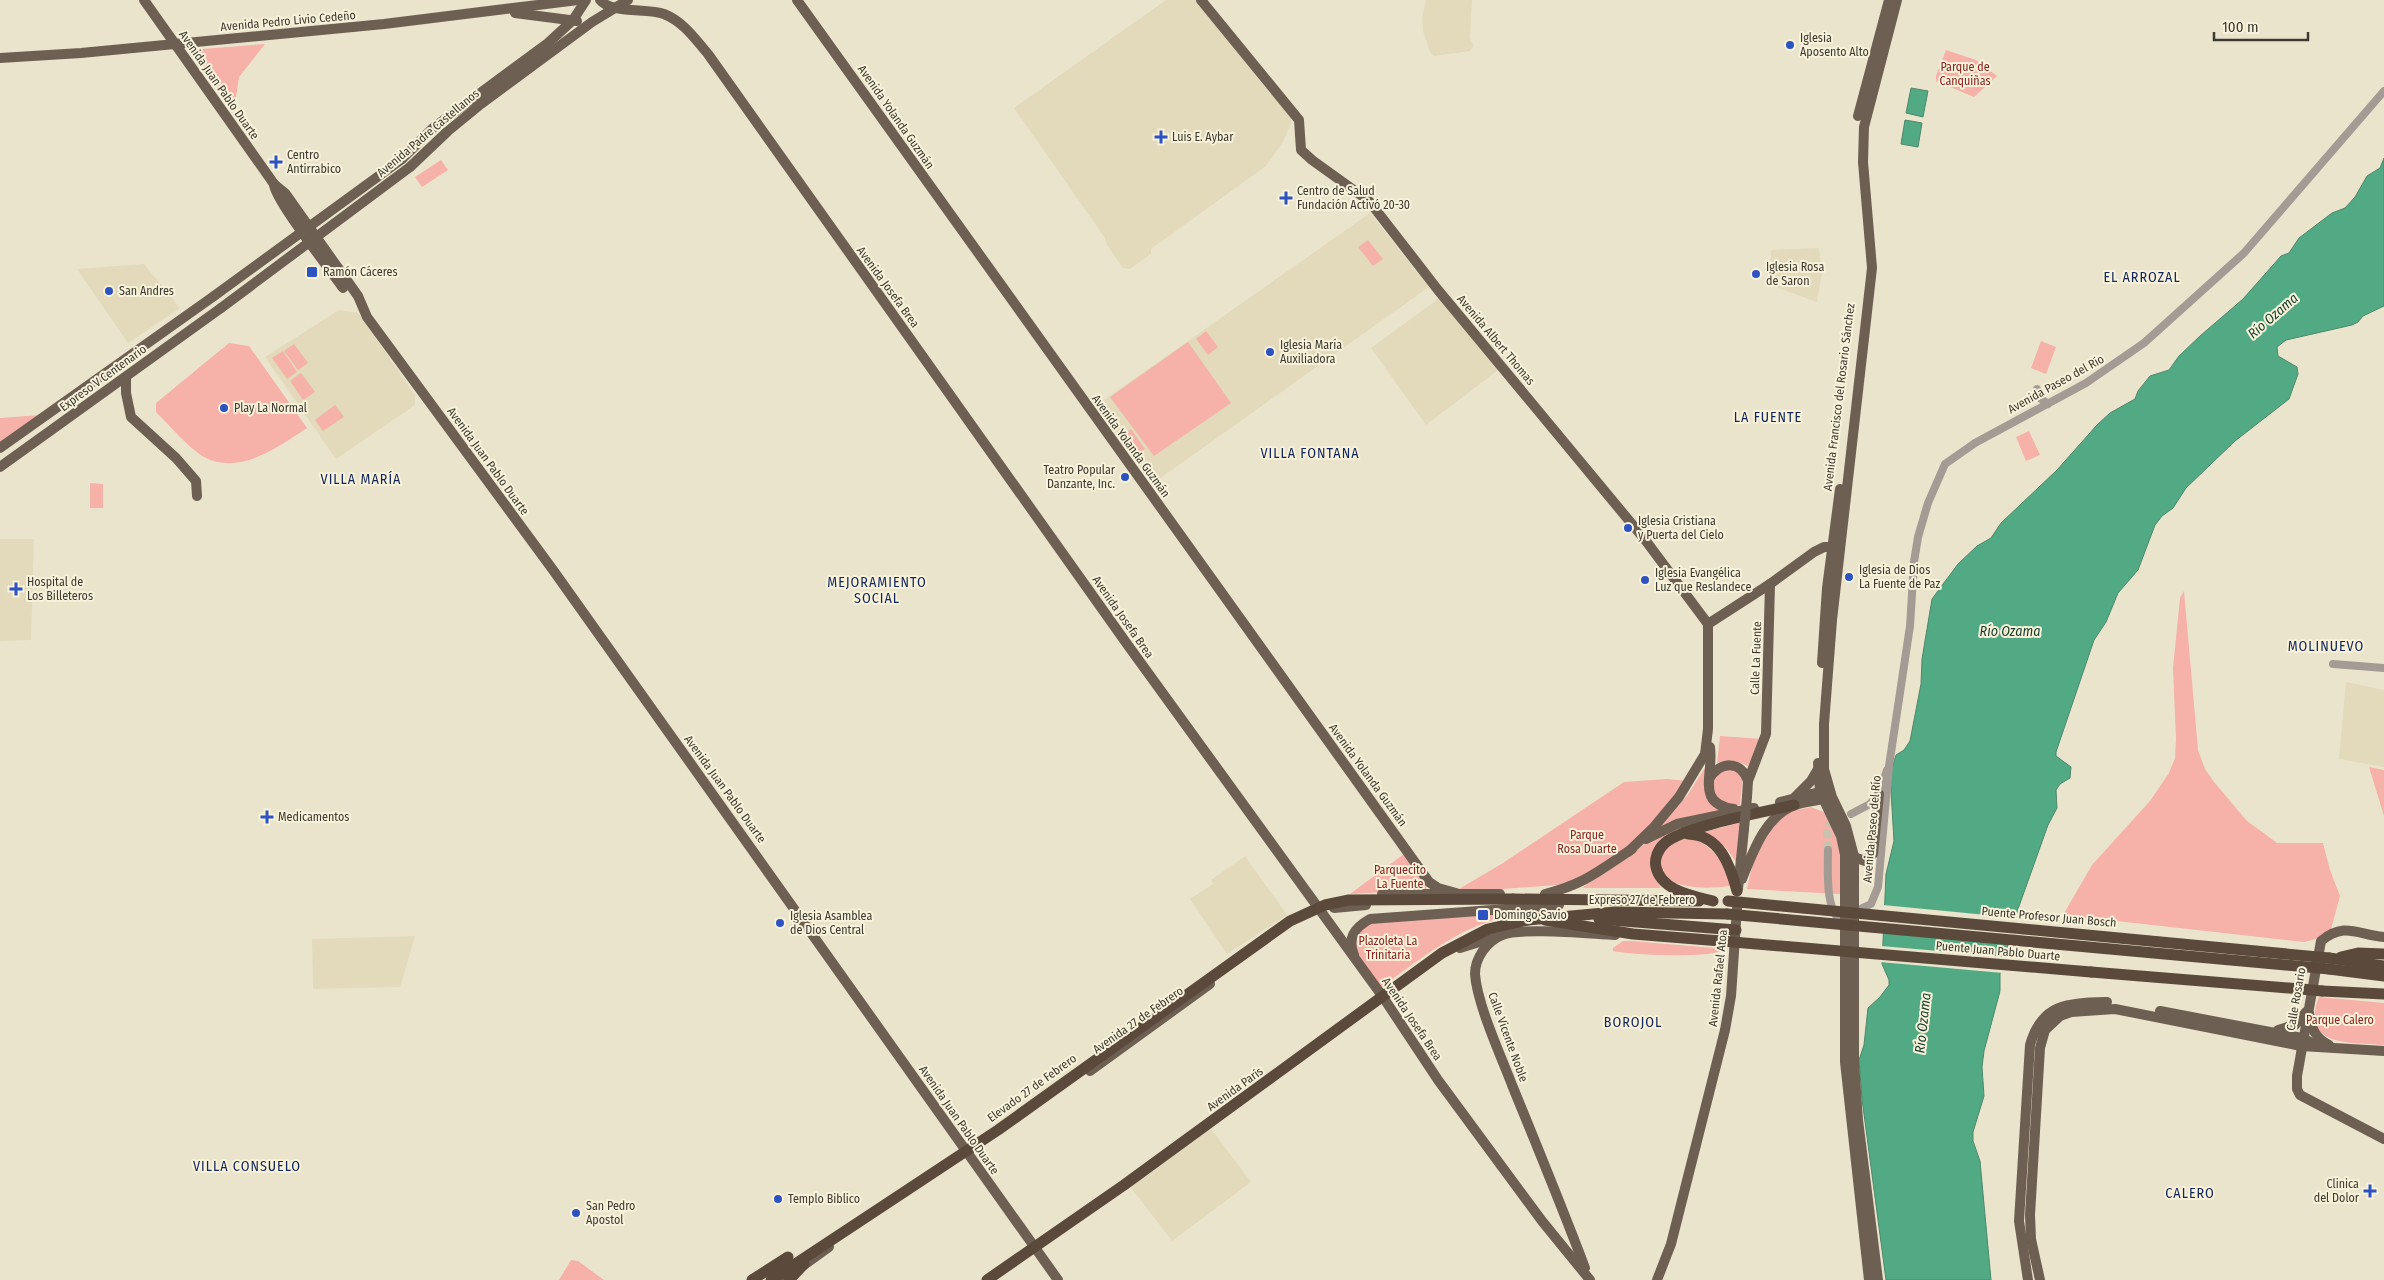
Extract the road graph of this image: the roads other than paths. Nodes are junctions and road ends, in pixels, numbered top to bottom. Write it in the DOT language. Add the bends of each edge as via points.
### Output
graph roads {
  1 [pos="144,0"];
  2 [pos="578,0"];
  3 [pos="586,0"];
  4 [pos="600,0"];
  5 [pos="628,0"];
  6 [pos="797,0"];
  7 [pos="1201,0"];
  8 [pos="1889,0"];
  9 [pos="1897,0"];
  10 [pos="617,8"];
  11 [pos="499,12"];
  12 [pos="541,16"];
  13 [pos="573,20"];
  14 [pos="592,22"];
  15 [pos="548,43"];
  16 [pos="176,44"];
  17 [pos="0,58"];
  18 [pos="2384,91"];
  19 [pos="214,296"];
  20 [pos="222,308"];
  21 [pos="126,377"];
  22 [pos="2038,388"];
  23 [pos="2048,404"];
  24 [pos="0,448"];
  25 [pos="0,468"];
  26 [pos="197,496"];
  27 [pos="1836,547"];
  28 [pos="1770,584"];
  29 [pos="1708,624"];
  30 [pos="2333,664"];
  31 [pos="2384,668"];
  32 [pos="1708,729"];
  33 [pos="1766,734"];
  34 [pos="1889,766"];
  35 [pos="1818,769"];
  36 [pos="1709,780"];
  37 [pos="1748,781"];
  38 [pos="1827,794"];
  39 [pos="1879,794"];
  40 [pos="1792,803"];
  41 [pos="1742,811"];
  42 [pos="1851,814"];
  43 [pos="1681,835"];
  44 [pos="1828,850"];
  45 [pos="1628,852"];
  46 [pos="1850,856"];
  47 [pos="1737,891"];
  48 [pos="1456,893"];
  49 [pos="1528,900"];
  50 [pos="1546,900"];
  51 [pos="1592,901"];
  52 [pos="1713,901"];
  53 [pos="1728,901"];
  54 [pos="1318,908"];
  55 [pos="1850,911"];
  56 [pos="1727,914"];
  57 [pos="1554,916"];
  58 [pos="1533,920"];
  59 [pos="1850,924"];
  60 [pos="1736,930"];
  61 [pos="1633,934"];
  62 [pos="1502,935"];
  63 [pos="2384,937"];
  64 [pos="2384,954"];
  65 [pos="2331,962"];
  66 [pos="1359,965"];
  67 [pos="2384,965"];
  68 [pos="2384,976"];
  69 [pos="2384,995"];
  70 [pos="1383,997"];
  71 [pos="2308,1010"];
  72 [pos="2263,1030"];
  73 [pos="2302,1042"];
  74 [pos="2335,1048"];
  75 [pos="2384,1051"];
  76 [pos="1850,1062"];
  77 [pos="2384,1139"];
  78 [pos="968,1155"];
  79 [pos="819,1248"];
  80 [pos="1036,1249"];
  81 [pos="788,1257"];
  82 [pos="1589,1278"];
  83 [pos="752,1280"];
  84 [pos="770,1280"];
  85 [pos="783,1280"];
  86 [pos="789,1280"];
  87 [pos="988,1280"];
  88 [pos="992,1280"];
  89 [pos="1058,1280"];
  90 [pos="1657,1280"];
  91 [pos="1869,1280"];
  92 [pos="1878,1280"];
  93 [pos="2028,1280"];
  94 [pos="2040,1280"];
  1 -- 16 [label="main road, Avenida Juan Pablo Duarte"];
  2 -- 11 [label="main road, Avenida Pedro Livio Cedeño"];
  3 -- 13 [label="main road, Avenida Padre Castellanos"];
  4 -- 10 [label="main road, Avenida Josefa Brea" via="602,4"];
  5 -- 10 [label="main road, Avenida Padre Castellanos"];
  6 -- 48 [label="main road, Avenida Yolanda Guzmán" via="1429,882"];
  7 -- 29 [label="main road, Avenida Albert Thomas" via="1300,120 1302,150 1369,201 1444,298 1646,541"];
  8 -- 27 [label="main road, Avenida Francisco del Rosario Sánchez" via="1858,118 1856,147 1866,254 1864,298"];
  9 -- 27 [label="main road, Avenida Francisco del Rosario Sánchez" via="1864,126 1863,162 1872,268"];
  10 -- 14 [label="main road, Avenida Padre Castellanos"];
  10 -- 54 [label="main road, Avenida Josefa Brea" via="664,14 683,24 708,54 1132,652"];
  11 -- 12 [label="main road"];
  11 -- 16 [label="main road, Avenida Pedro Livio Cedeño"];
  12 -- 13 [label="main road"];
  12 -- 15 [label="main road" via="553,24 554,35"];
  13 -- 14 [label="main road"];
  13 -- 15 [label="main road, Avenida Padre Castellanos"];
  14 -- 20 [label="main road, Avenida Padre Castellanos, bridge" via="481,104 410,167"];
  15 -- 19 [label="main road, Avenida Padre Castellanos, bridge" via="433,128 402,159"];
  16 -- 17 [label="main road, Avenida Pedro Livio Cedeño"];
  16 -- 78 [label="main road, Avenida Juan Pablo Duarte" via="274,184 285,193 358,296 367,317 553,570"];
  18 -- 23 [label="street, Avenida Paseo del Río" via="2224,273 2144,343 2108,369"];
  19 -- 24 [label="main road, Expreso V Centenario"];
  20 -- 21 [label="main road, Expreso V Centenario"];
  21 -- 25 [label="main road, Expreso V Centenario"];
  21 -- 26 [label="main road" via="131,418 176,458 196,481"];
  22 -- 23 [label="street" via="2040,398"];
  23 -- 34 [label="street, Avenida Paseo del Río" via="1975,443 1945,464 1918,536 1910,626"];
  27 -- 28 [label="main road" via="1824,547 1803,558"];
  27 -- 35 [label="main road, Avenida Francisco del Rosario Sánchez" via="1824,618"];
  27 -- 38 [label="main road, Avenida Francisco del Rosario Sánchez" via="1824,724"];
  28 -- 29 [label="main road"];
  28 -- 33 [label="main road, Calle La Fuente"];
  29 -- 32 [label="main road"];
  30 -- 31 [label="street"];
  32 -- 36 [label="main road" via="1711,753"];
  32 -- 45 [label="main road" via="1705,754 1689,783 1654,827"];
  33 -- 37 [label="main road, Avenida Rafael Atoa"];
  34 -- 39 [label="street, Avenida Paseo del Río"];
  34 -- 55 [label="street, Avenida Paseo del Río" via="1878,887 1871,904"];
  35 -- 38 [label="main road, Avenida Francisco del Rosario Sánchez"];
  35 -- 40 [label="main road"];
  36 -- 37 [label="main road" via="1727,764 1735,765 1746,773"];
  36 -- 41 [label="main road" via="1710,797 1715,803"];
  37 -- 47 [label="main road, Avenida Rafael Atoa, bridge"];
  38 -- 40 [label="main road"];
  38 -- 46 [label="main road" via="1846,826"];
  39 -- 42 [label="street, Avenida Paseo del Río" via="1866,807"];
  39 -- 46 [label="main road" via="1873,854 1865,861"];
  40 -- 41 [label="main road"];
  40 -- 43 [label="highway"];
  40 -- 47 [label="main road" via="1773,820 1757,843"];
  41 -- 45 [label="main road" via="1677,824 1656,833"];
  43 -- 47 [label="highway" via="1700,836 1721,851 1732,870"];
  43 -- 52 [label="highway" via="1665,843 1657,854 1658,875 1676,889"];
  44 -- 59 [label="street" via="1830,904 1837,918"];
  45 -- 50 [label="main road" via="1597,874"];
  46 -- 55 [label="main road"];
  47 -- 60 [label="main road, Avenida Rafael Atoa"];
  48 -- 50 [label="main road"];
  48 -- 54 [label="main road" via="1350,895"];
  49 -- 50 [label="highway"];
  49 -- 51 [label="highway"];
  49 -- 79 [label="highway, Elevado 27 de Febrero, bridge" via="1349,900 1290,921 998,1130"];
  50 -- 51 [label="main road" via="1572,894"];
  50 -- 54 [label="main road, Avenida 27 de Febrero"];
  50 -- 66 [label="main road" via="1370,919 1358,926 1351,940"];
  51 -- 52 [label="highway, Expreso 27 de Febrero"];
  52 -- 53 [label="highway, Expreso 27 de Febrero"];
  53 -- 65 [label="highway, Puente Profesor Juan Bosch, bridge"];
  54 -- 66 [label="main road, Avenida Josefa Brea"];
  54 -- 78 [label="main road, Avenida 27 de Febrero"];
  55 -- 59 [label="main road"];
  56 -- 57 [label="highway, Expreso 27 de Febrero" via="1615,912"];
  56 -- 65 [label="highway, Puente Profesor Juan Bosch, bridge"];
  57 -- 58 [label="highway, Expreso 27 de Febrero"];
  57 -- 60 [label="highway"];
  58 -- 61 [label="highway, Puente Juan Pablo Duarte"];
  58 -- 87 [label="highway, bridge" via="1470,936 1442,953"];
  59 -- 76 [label="main road"];
  60 -- 90 [label="main road, Avenida Rafael Atoa" via="1725,1030 1671,1244"];
  61 -- 62 [label="main road" via="1522,932"];
  61 -- 69 [label="highway, Puente Juan Pablo Duarte, bridge"];
  62 -- 70 [label="main road, Avenida París" via="1449,952"];
  62 -- 82 [label="main road, Calle Vicente Noble" via="1483,950 1477,961 1476,985 1494,1040"];
  63 -- 71 [label="main road, Calle Rosario" via="2351,929 2328,935 2321,941"];
  64 -- 65 [label="highway" via="2358,953"];
  65 -- 67 [label="highway, Puente Profesor Juan Bosch"];
  65 -- 68 [label="highway"];
  66 -- 70 [label="main road, Avenida Josefa Brea"];
  70 -- 80 [label="main road, Avenida París"];
  70 -- 82 [label="main road, Avenida Josefa Brea" via="1438,1080 1542,1221"];
  71 -- 72 [label="main road" via="2295,1026"];
  71 -- 73 [label="main road, Calle Rosario"];
  71 -- 74 [label="main road" via="2315,1035"];
  72 -- 73 [label="main road"];
  72 -- 93 [label="main road" via="2111,1002 2070,1004 2045,1015 2035,1028 2030,1045 2023,1141 2019,1221"];
  73 -- 74 [label="main road"];
  73 -- 77 [label="main road, Calle Rosario" via="2296,1082 2300,1095"];
  73 -- 94 [label="main road" via="2115,1008 2070,1012 2050,1022 2041,1038 2030,1206 2031,1239"];
  74 -- 75 [label="main road"];
  76 -- 91 [label="main road"];
  76 -- 92 [label="main road"];
  78 -- 80 [label="main road, Avenida Juan Pablo Duarte"];
  78 -- 85 [label="main road, Avenida 27 de Febrero"];
  79 -- 84 [label="highway, Elevado 27 de Febrero, bridge"];
  79 -- 86 [label="highway, bridge"];
  80 -- 88 [label="main road, Avenida París"];
  80 -- 89 [label="main road, Avenida Juan Pablo Duarte"];
  81 -- 83 [label="highway"];
}
